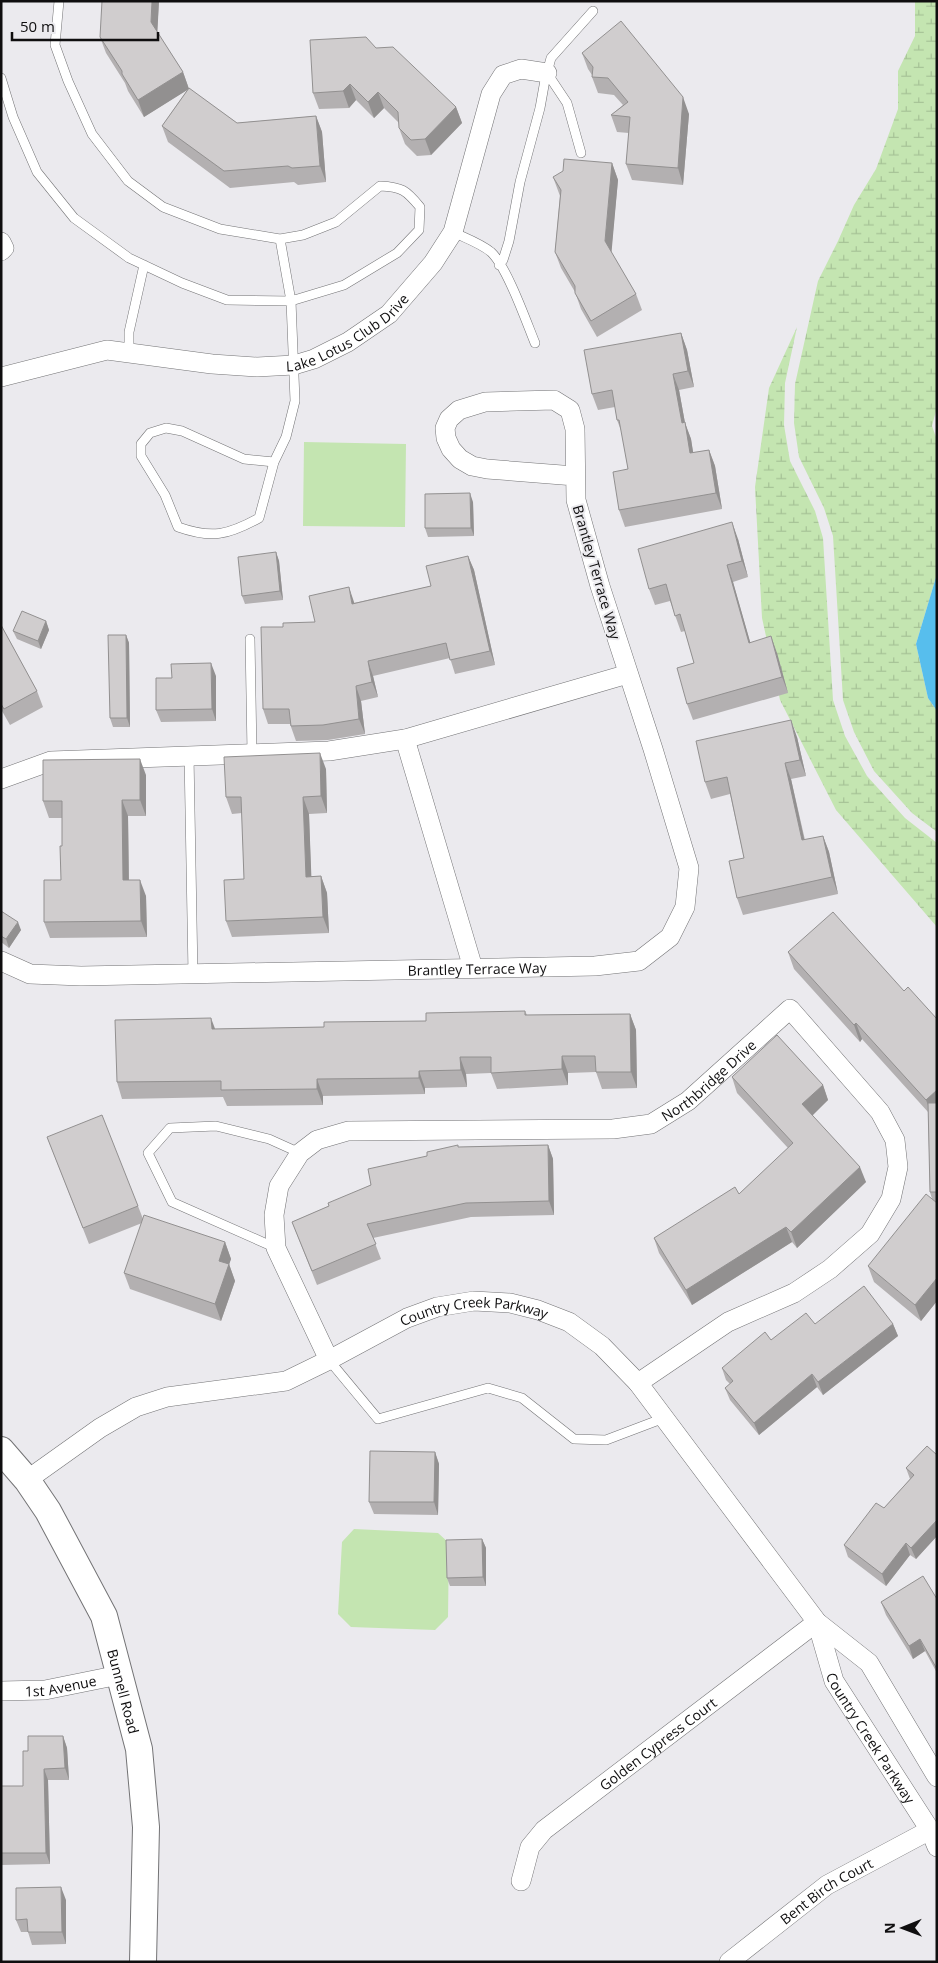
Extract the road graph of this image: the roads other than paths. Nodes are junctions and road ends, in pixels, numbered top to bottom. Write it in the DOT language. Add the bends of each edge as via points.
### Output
graph roads {
  1 [pos="58,1"];
  2 [pos="592,11"];
  3 [pos="547,73"];
  4 [pos="1,78"];
  5 [pos="581,153"];
  6 [pos="453,232"];
  7 [pos="280,239"];
  8 [pos="1,242"];
  9 [pos="1,251"];
  10 [pos="144,265"];
  11 [pos="499,265"];
  12 [pos="291,301"];
  13 [pos="535,343"];
  14 [pos="129,353"];
  15 [pos="294,365"];
  16 [pos="1,377"];
  17 [pos="274,462"];
  18 [pos="576,476"];
  19 [pos="250,639"];
  20 [pos="628,674"];
  21 [pos="404,739"];
  22 [pos="252,753"];
  23 [pos="189,755"];
  24 [pos="1,778"];
  25 [pos="1,961"];
  26 [pos="473,968"];
  27 [pos="193,974"];
  28 [pos="300,1153"];
  29 [pos="276,1248"];
  30 [pos="329,1360"];
  31 [pos="638,1384"];
  32 [pos="664,1418"];
  33 [pos="1,1450"];
  34 [pos="27,1480"];
  35 [pos="817,1622"];
  36 [pos="119,1675"];
  37 [pos="1,1691"];
  38 [pos="937,1777"];
  39 [pos="933,1839"];
  40 [pos="521,1881"];
  41 [pos="143,1962"];
  42 [pos="729,1962"];
  1 -- 7 [label="lane" via="55,44 68,81 92,134 128,181 163,207 220,229"];
  2 -- 3 [label="lane" via="551,58"];
  3 -- 5 [label="lane" via="567,103"];
  3 -- 6 [label="street, Lake Lotus Club Drive" via="521,70 504,76 491,94"];
  3 -- 11 [label="lane" via="509,241 504,260"];
  4 -- 10 [label="lane" via="13,117 37,172 74,218 129,258"];
  6 -- 11 [label="lane" via="492,253"];
  6 -- 15 [label="street, Lake Lotus Club Drive" via="433,263 389,314 348,342"];
  7 -- 12 [label="lane"];
  7 -- 12 [label="lane" via="303,235 336,222 380,186 398,187 420,207 419,230 397,253 344,285"];
  8 -- 9 [label="street" via="4,248"];
  10 -- 12 [label="lane" via="228,300"];
  10 -- 14 [label="lane" via="130,332"];
  11 -- 13 [label="lane" via="508,278"];
  12 -- 15 [label="lane"];
  14 -- 15 [label="street, Lake Lotus Club Drive" via="212,364"];
  14 -- 16 [label="street, Lake Lotus Club Drive" via="107,350"];
  15 -- 17 [label="lane" via="295,401 286,437"];
  17 -- 17 [label="lane" via="244,459 182,431 166,428 150,433 141,444 141,456 165,495 178,527 196,533 237,530 259,518"];
  18 -- 18 [label="street, Brantley Terrace Way" via="575,429 570,410 554,400 485,402 459,410 445,428 451,449 472,466"];
  18 -- 20 [label="street, Brantley Terrace Way" via="576,500"];
  19 -- 22 [label="lane"];
  20 -- 21 [label="street"];
  20 -- 26 [label="street, Brantley Terrace Way" via="689,868 685,907 674,930 670,937 639,961 595,966"];
  21 -- 22 [label="street" via="329,751"];
  21 -- 26 [label="street"];
  22 -- 23 [label="street"];
  23 -- 24 [label="street" via="51,761"];
  23 -- 27 [label="lane"];
  25 -- 27 [label="street, Brantley Terrace Way" via="30,974"];
  26 -- 27 [label="street, Brantley Terrace Way"];
  28 -- 29 [label="street, Northbridge Drive" via="279,1186 274,1215"];
  28 -- 29 [label="lane" via="269,1139 216,1126 170,1128 148,1153 172,1202"];
  28 -- 31 [label="street, Northbridge Drive" via="317,1140 348,1130 613,1129 651,1124 688,1101 790,1009 880,1112 895,1140 898,1167 891,1199 870,1234 830,1269 794,1293 728,1322"];
  29 -- 30 [label="street, Northbridge Drive"];
  30 -- 31 [label="street, Country Creek Parkway" via="406,1318 437,1307 474,1301 510,1303 569,1322 602,1346"];
  30 -- 32 [label="lane" via="378,1418 488,1388 522,1398 574,1439 606,1440"];
  30 -- 34 [label="street, Country Creek Parkway" via="286,1381 167,1396 136,1407 100,1428"];
  31 -- 32 [label="street, Country Creek Parkway"];
  32 -- 35 [label="street, Country Creek Parkway"];
  33 -- 34 [label="main road, Bunnell Road"];
  34 -- 36 [label="main road, Bunnell Road" via="48,1511 104,1616"];
  35 -- 38 [label="street, Country Creek Parkway" via="869,1663"];
  35 -- 39 [label="street, Country Creek Parkway" via="834,1681"];
  35 -- 40 [label="street, Golden Cypress Court" via="544,1830 530,1847"];
  36 -- 37 [label="street, 1st Avenue" via="45,1690"];
  36 -- 41 [label="main road, Bunnell Road" via="139,1749 146,1827"];
  39 -- 42 [label="street, Bent Birch Court" via="827,1885"];
}
